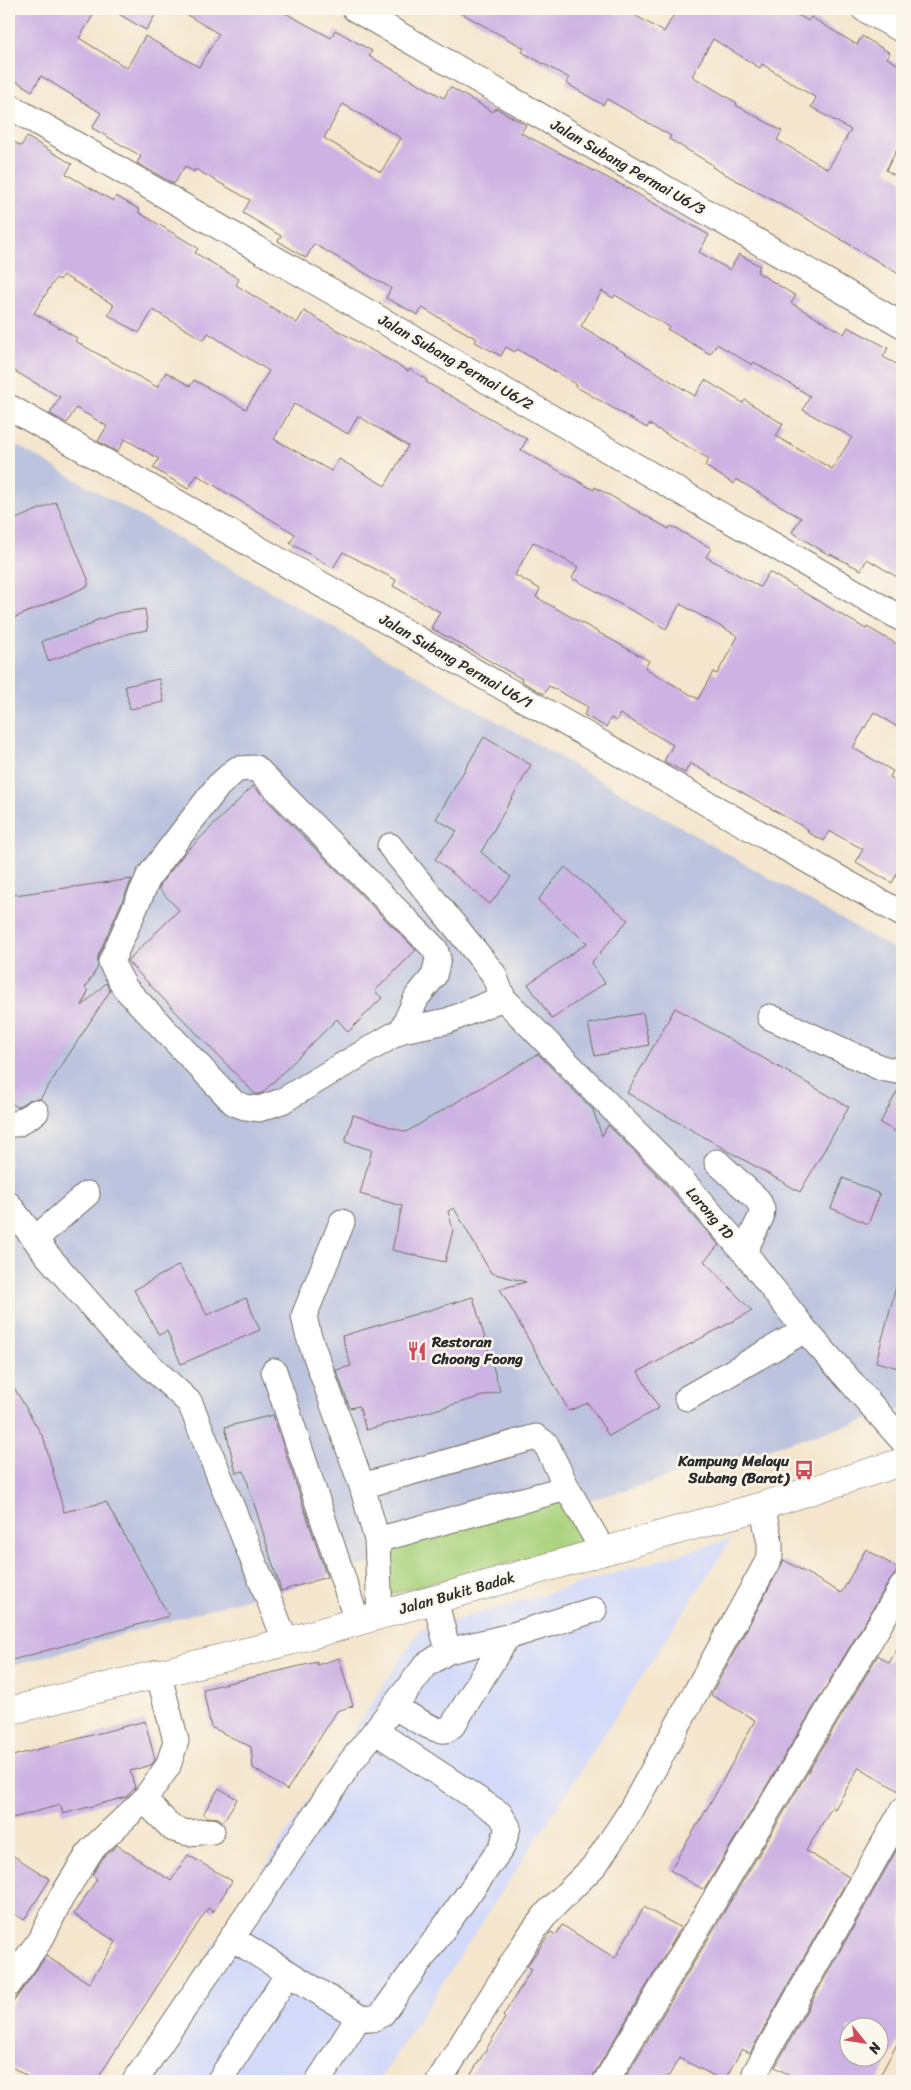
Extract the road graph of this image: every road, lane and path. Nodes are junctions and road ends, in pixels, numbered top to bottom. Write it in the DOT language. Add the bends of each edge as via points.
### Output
graph roads {
  1 [pos="355,9"];
  2 [pos="864,9"];
  3 [pos="902,30"];
  4 [pos="9,106"];
  5 [pos="902,325"];
  6 [pos="9,407"];
  7 [pos="902,619"];
  8 [pos="390,846"];
  9 [pos="902,914"];
  10 [pos="503,998"];
  11 [pos="770,1017"];
  12 [pos="402,1030"];
  13 [pos="902,1072"];
  14 [pos="36,1112"];
  15 [pos="9,1124"];
  16 [pos="717,1162"];
  17 [pos="87,1194"];
  18 [pos="9,1205"];
  19 [pos="342,1222"];
  20 [pos="35,1239"];
  21 [pos="744,1252"];
  22 [pos="805,1330"];
  23 [pos="274,1371"];
  24 [pos="687,1398"];
  25 [pos="902,1440"];
  26 [pos="902,1462"];
  27 [pos="362,1486"];
  28 [pos="567,1488"];
  29 [pos="762,1506"];
  30 [pos="377,1540"];
  31 [pos="604,1552"];
  32 [pos="902,1587"];
  33 [pos="435,1599"];
  34 [pos="594,1610"];
  35 [pos="368,1618"];
  36 [pos="508,1637"];
  37 [pos="286,1642"];
  38 [pos="448,1650"];
  39 [pos="158,1672"];
  40 [pos="395,1707"];
  41 [pos="9,1711"];
  42 [pos="375,1731"];
  43 [pos="144,1800"];
  44 [pos="902,1812"];
  45 [pos="212,1831"];
  46 [pos="232,1938"];
  47 [pos="288,1974"];
  48 [pos="9,1984"];
  49 [pos="359,2017"];
  50 [pos="755,2073"];
  51 [pos="135,2081"];
  52 [pos="219,2081"];
  53 [pos="318,2081"];
  54 [pos="439,2081"];
  55 [pos="606,2081"];
  1 -- 5 [label="street, Jalan Subang Permai U6/3"];
  2 -- 3 [label="street"];
  4 -- 7 [label="street, Jalan Subang Permai U6/2"];
  6 -- 9 [label="street, Jalan Subang Permai U6/1"];
  8 -- 10 [label="street" via="493,973"];
  10 -- 12 [label="street" via="447,1021"];
  10 -- 21 [label="street, Lorong 1D" via="673,1170"];
  11 -- 13 [label="street" via="881,1068"];
  12 -- 12 [label="street" via="417,997 434,976 438,959 435,950 256,768 237,769 218,786 148,876 111,962 125,988 234,1103 245,1107 259,1109 282,1101"];
  14 -- 15 [label="street" via="17,1124"];
  16 -- 21 [label="street" via="758,1200 762,1210"];
  17 -- 20 [label="street"];
  18 -- 20 [label="street"];
  19 -- 27 [label="street" via="304,1316"];
  20 -- 37 [label="street" via="119,1337 190,1403"];
  21 -- 22 [label="street, Lorong 1D"];
  22 -- 24 [label="street"];
  22 -- 25 [label="street, Lorong 1D"];
  23 -- 35 [label="street"];
  26 -- 29 [label="main road, Jalan Bukit Badak"];
  27 -- 28 [label="street" via="536,1437 546,1444"];
  27 -- 30 [label="street"];
  28 -- 30 [label="street"];
  28 -- 31 [label="street"];
  29 -- 31 [label="main road, Jalan Bukit Badak"];
  29 -- 54 [label="street" via="770,1556 635,1804 595,1865 547,1913 528,1938"];
  30 -- 35 [label="street"];
  31 -- 33 [label="main road, Jalan Bukit Badak"];
  32 -- 55 [label="street"];
  33 -- 35 [label="main road, Jalan Bukit Badak"];
  33 -- 38 [label="street"];
  34 -- 36 [label="street"];
  35 -- 37 [label="main road, Jalan Bukit Badak"];
  36 -- 38 [label="street"];
  36 -- 40 [label="street" via="453,1725 446,1730 428,1725"];
  37 -- 39 [label="main road, Jalan Bukit Badak"];
  38 -- 40 [label="street" via="426,1665"];
  39 -- 41 [label="main road, Jalan Bukit Badak"];
  39 -- 43 [label="street" via="176,1742 168,1766"];
  40 -- 42 [label="street"];
  42 -- 46 [label="street"];
  42 -- 49 [label="street" via="500,1814 508,1827 502,1847 382,2014 372,2019"];
  43 -- 45 [label="street" via="173,1829 188,1833"];
  43 -- 48 [label="street" via="90,1850 42,1937"];
  44 -- 50 [label="street"];
  46 -- 47 [label="street"];
  46 -- 51 [label="street"];
  47 -- 49 [label="street"];
  47 -- 52 [label="street"];
  49 -- 53 [label="street"];
}
